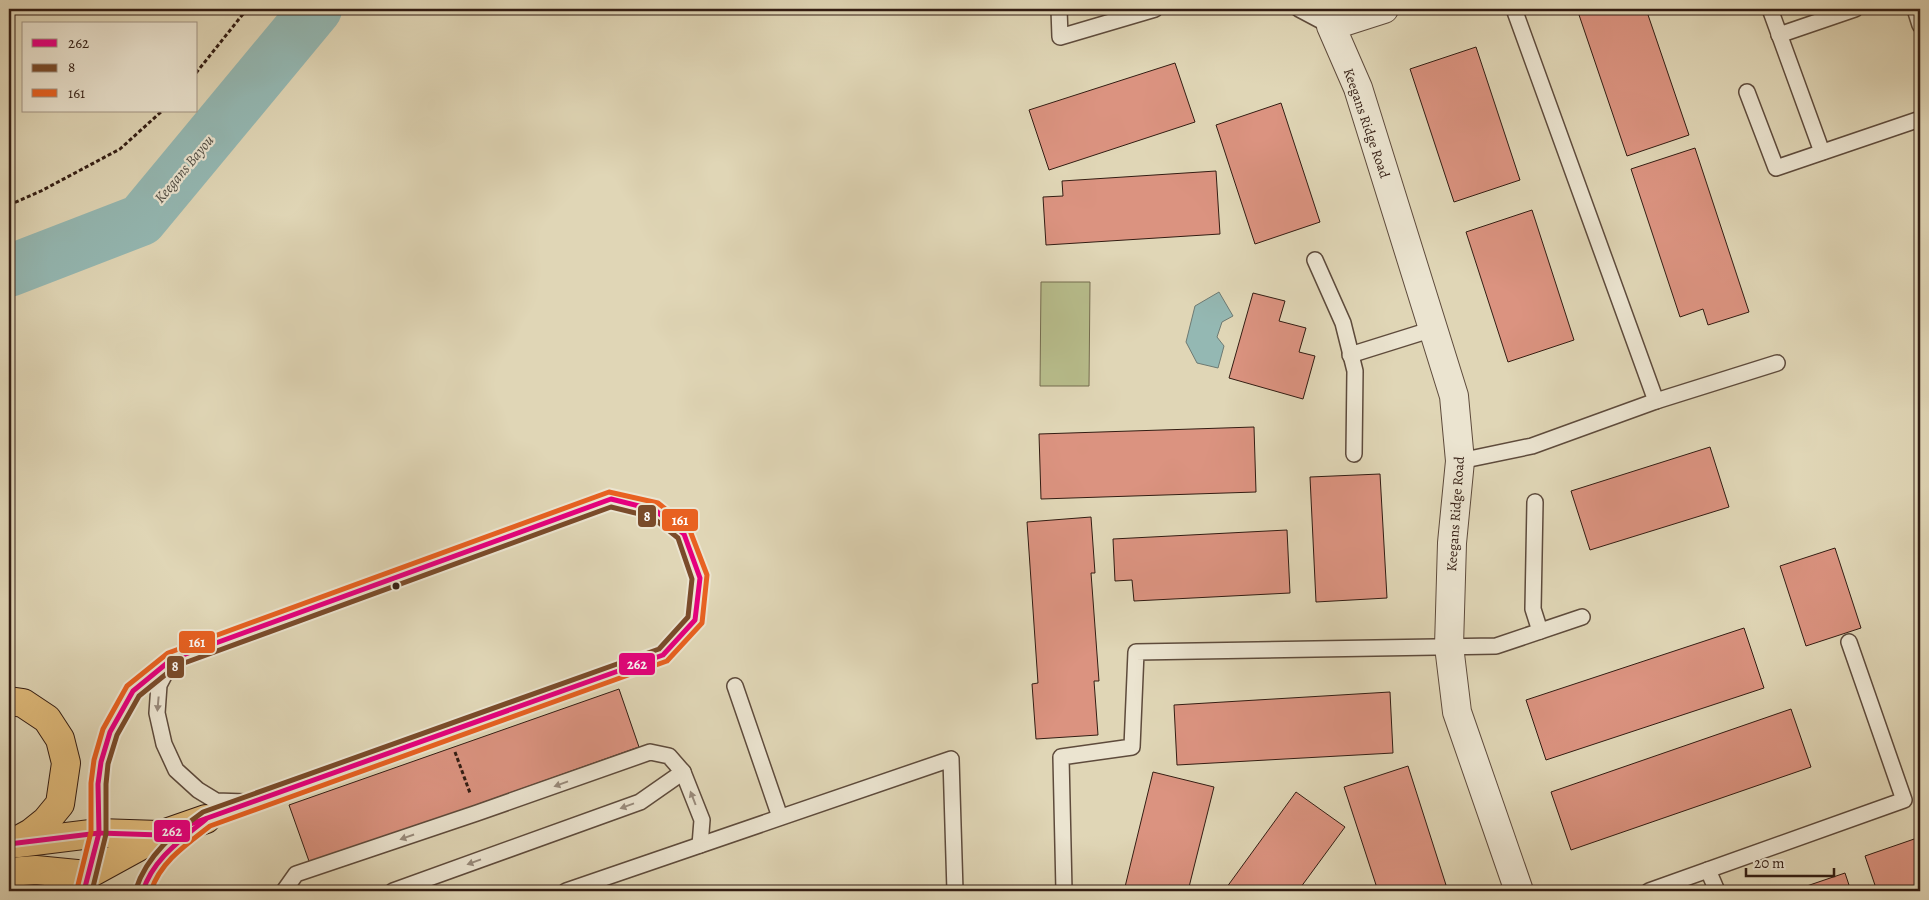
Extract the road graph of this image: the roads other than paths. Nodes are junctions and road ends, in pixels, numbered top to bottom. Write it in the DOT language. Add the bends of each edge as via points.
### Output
graph roads {
  1 [pos="1059,9"];
  2 [pos="1155,9"];
  3 [pos="1299,9"];
  4 [pos="1384,9"];
  5 [pos="1514,9"];
  6 [pos="1770,9"];
  7 [pos="1855,9"];
  8 [pos="1915,9"];
  9 [pos="1920,25"];
  10 [pos="1331,26"];
  11 [pos="1779,35"];
  12 [pos="1747,92"];
  13 [pos="1920,119"];
  14 [pos="1822,152"];
  15 [pos="1315,260"];
  16 [pos="1433,329"];
  17 [pos="1350,355"];
  18 [pos="1777,363"];
  19 [pos="1656,401"];
  20 [pos="1354,454"];
  21 [pos="1460,461"];
  22 [pos="1535,502"];
  23 [pos="1582,617"];
  24 [pos="1540,631"];
  25 [pos="1849,642"];
  26 [pos="1449,646"];
  27 [pos="172,659"];
  28 [pos="735,686"];
  29 [pos="9,701"];
  30 [pos="683,772"];
  31 [pos="254,802"];
  32 [pos="780,817"];
  33 [pos="206,819"];
  34 [pos="99,833"];
  35 [pos="160,835"];
  36 [pos="10,844"];
  37 [pos="700,845"];
  38 [pos="1708,870"];
  39 [pos="9,872"];
  40 [pos="89,886"];
  41 [pos="142,891"];
  42 [pos="284,891"];
  43 [pos="393,891"];
  44 [pos="566,891"];
  45 [pos="955,891"];
  46 [pos="1064,891"];
  47 [pos="1519,891"];
  48 [pos="1649,891"];
  49 [pos="1716,891"];
  1 -- 2 [label="lane" via="1060,37"];
  3 -- 10 [label="lane"];
  4 -- 10 [label="street"];
  5 -- 19 [label="lane"];
  6 -- 11 [label="lane"];
  7 -- 11 [label="lane"];
  8 -- 9 [label="lane"];
  10 -- 16 [label="street, Keegans Ridge Road" via="1358,88"];
  11 -- 14 [label="lane"];
  12 -- 14 [label="lane" via="1776,168"];
  13 -- 14 [label="lane"];
  15 -- 17 [label="lane" via="1343,323"];
  16 -- 17 [label="lane"];
  16 -- 21 [label="street, Keegans Ridge Road" via="1454,396"];
  17 -- 20 [label="lane" via="1355,371"];
  18 -- 19 [label="lane"];
  19 -- 21 [label="lane" via="1532,446"];
  21 -- 26 [label="street, Keegans Ridge Road" via="1452,543"];
  22 -- 24 [label="lane" via="1533,609"];
  23 -- 24 [label="lane"];
  24 -- 26 [label="lane" via="1496,646"];
  25 -- 38 [label="lane" via="1904,800"];
  26 -- 46 [label="lane" via="1136,652 1132,747 1061,757"];
  26 -- 47 [label="street, Keegans Ridge Road" via="1457,712"];
  27 -- 31 [label="lane, one-way" via="159,685 157,713 164,744 176,770 216,801"];
  27 -- 31 [label="lane" via="612,499 655,510 684,534 700,578 695,620 663,655"];
  27 -- 34 [label="lane" via="133,691 110,732 98,784"];
  28 -- 32 [label="lane"];
  29 -- 36 [label="highway" via="23,703 47,719 60,739 66,764 60,804 46,821"];
  37 -- 30 [label="lane, one-way" via="702,820"];
  30 -- 42 [label="lane, one-way" via="669,756 650,752 296,874"];
  30 -- 43 [label="lane, one-way" via="640,802"];
  31 -- 33 [label="lane"];
  32 -- 37 [label="lane"];
  32 -- 45 [label="lane" via="952,759"];
  33 -- 35 [label="highway"];
  33 -- 41 [label="lane" via="165,855 145,881"];
  34 -- 35 [label="highway"];
  34 -- 36 [label="highway"];
  34 -- 40 [label="lane"];
  35 -- 40 [label="highway"];
  37 -- 44 [label="lane"];
  38 -- 48 [label="lane"];
  38 -- 49 [label="lane"];
  39 -- 40 [label="highway" via="36,870"];
}
